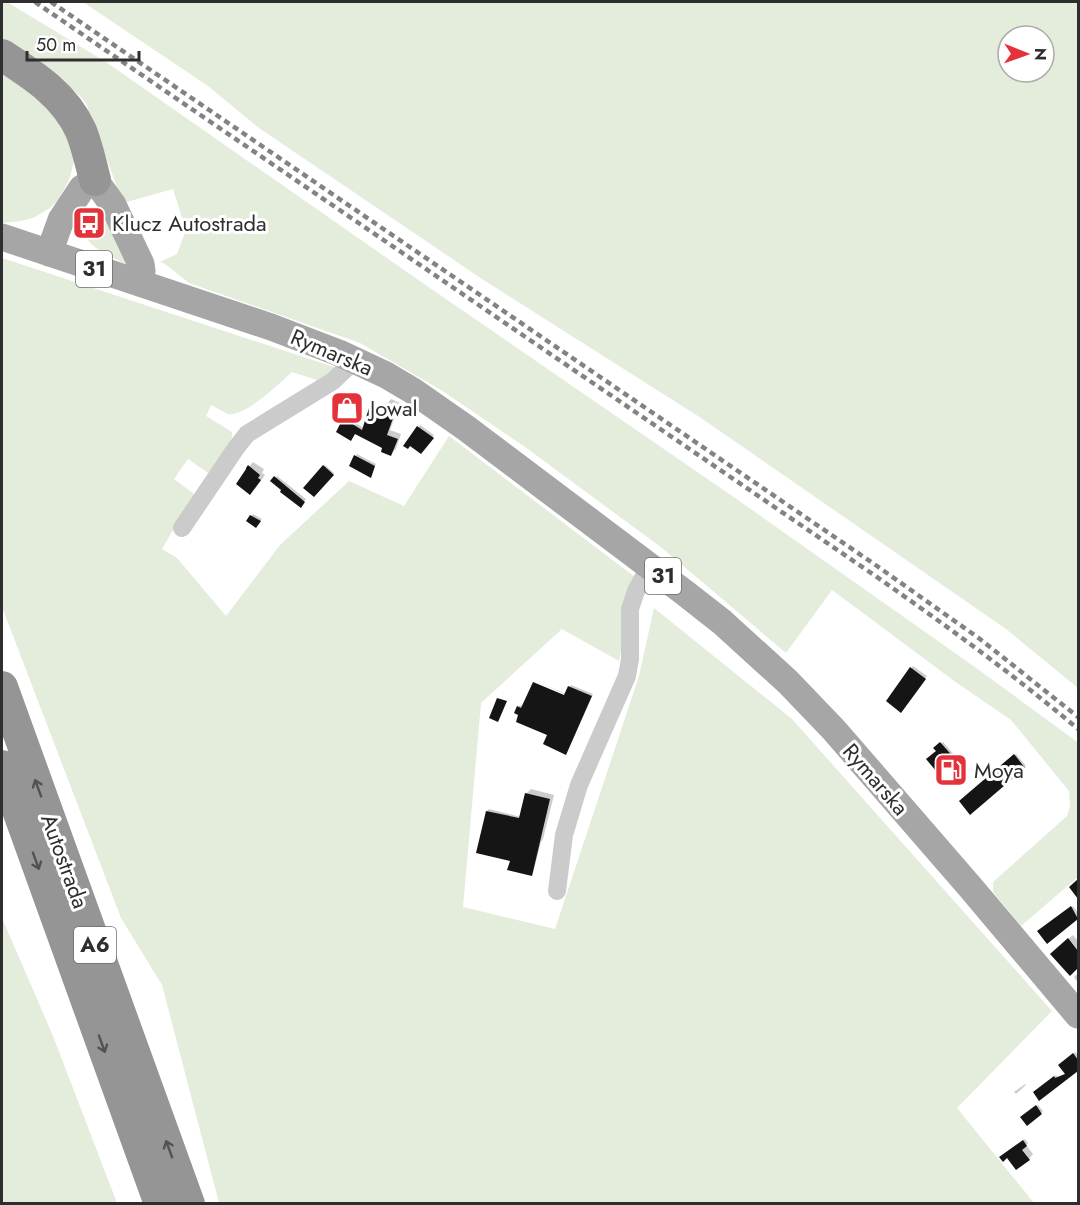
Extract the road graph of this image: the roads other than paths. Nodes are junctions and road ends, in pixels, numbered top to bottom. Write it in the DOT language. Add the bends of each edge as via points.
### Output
graph roads {
  1 [pos="2,55"];
  2 [pos="95,180"];
  3 [pos="2,237"];
  4 [pos="49,253"];
  5 [pos="140,283"];
  6 [pos="355,360"];
  7 [pos="182,528"];
  8 [pos="651,567"];
  9 [pos="2,687"];
  10 [pos="2,766"];
  11 [pos="556,891"];
  12 [pos="1078,1015"];
  13 [pos="160,1203"];
  14 [pos="189,1203"];
  1 -- 2 [label="highway" via="45,84 69,110 82,133"];
  2 -- 4 [label="main road" via="82,188 61,220"];
  2 -- 5 [label="main road" via="113,205 141,264"];
  3 -- 4 [label="main road, Rymarska / 31"];
  4 -- 5 [label="main road, Rymarska / 31"];
  5 -- 6 [label="main road, Rymarska / 31"];
  6 -- 7 [label="street" via="333,381 247,434"];
  6 -- 8 [label="main road, Rymarska / 31" via="413,391 466,428"];
  8 -- 11 [label="street" via="630,609 627,676 579,785 564,835"];
  8 -- 12 [label="main road, Rymarska / 31" via="722,622 811,705"];
  14 -- 9 [label="highway, Autostrada / A6, one-way"];
  10 -- 13 [label="highway, Autostrada / A6, one-way"];
}
